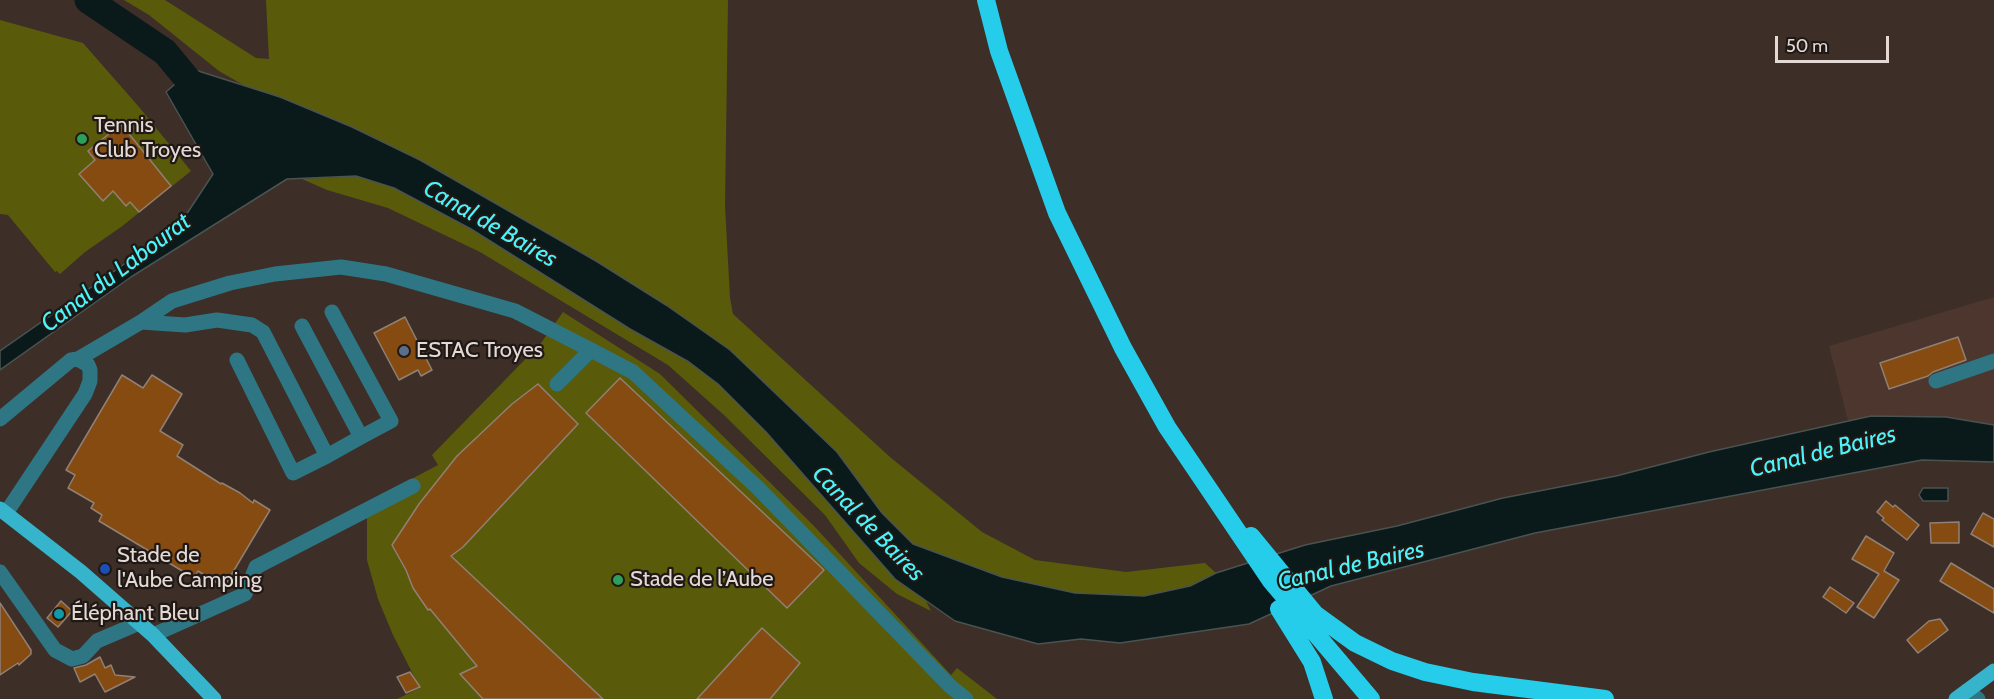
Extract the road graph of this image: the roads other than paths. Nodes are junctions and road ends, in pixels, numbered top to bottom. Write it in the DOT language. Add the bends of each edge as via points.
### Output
graph roads {
  1 [pos="986,0"];
  2 [pos="332,312"];
  3 [pos="141,322"];
  4 [pos="302,326"];
  5 [pos="591,350"];
  6 [pos="78,359"];
  7 [pos="237,360"];
  8 [pos="1994,361"];
  9 [pos="1936,381"];
  10 [pos="557,384"];
  11 [pos="0,419"];
  12 [pos="362,437"];
  13 [pos="327,456"];
  14 [pos="413,486"];
  15 [pos="3,511"];
  16 [pos="1250,543"];
  17 [pos="0,572"];
  18 [pos="1302,618"];
  19 [pos="139,623"];
  20 [pos="153,635"];
  21 [pos="1994,671"];
  22 [pos="1967,696"];
  23 [pos="214,699"];
  24 [pos="966,699"];
  25 [pos="1323,699"];
  26 [pos="1371,699"];
  27 [pos="1605,699"];
  1 -- 16 [label="highway" via="999,51 1057,213 1123,348 1167,427"];
  2 -- 12 [label="lane" via="391,421"];
  3 -- 5 [label="lane" via="172,301 230,283 341,267 386,274 515,311"];
  3 -- 6 [label="lane"];
  3 -- 13 [label="lane" via="185,325 217,320 252,325 263,332"];
  4 -- 12 [label="lane"];
  5 -- 10 [label="lane"];
  5 -- 24 [label="lane" via="633,372 758,488"];
  6 -- 11 [label="lane" via="71,360"];
  6 -- 15 [label="lane" via="90,370 85,394"];
  7 -- 13 [label="lane" via="293,473"];
  8 -- 9 [label="lane"];
  12 -- 13 [label="lane"];
  14 -- 20 [label="lane" via="256,567 245,594"];
  15 -- 19 [label="main road"];
  16 -- 18 [label="highway"];
  16 -- 18 [label="highway" via="1271,581"];
  17 -- 19 [label="lane" via="55,650 72,659 83,656 97,641"];
  18 -- 25 [label="highway"];
  18 -- 26 [label="highway"];
  18 -- 27 [label="highway" via="1392,661 1425,672"];
  19 -- 20 [label="main road"];
  20 -- 23 [label="main road"];
  21 -- 22 [label="main road"];
}
